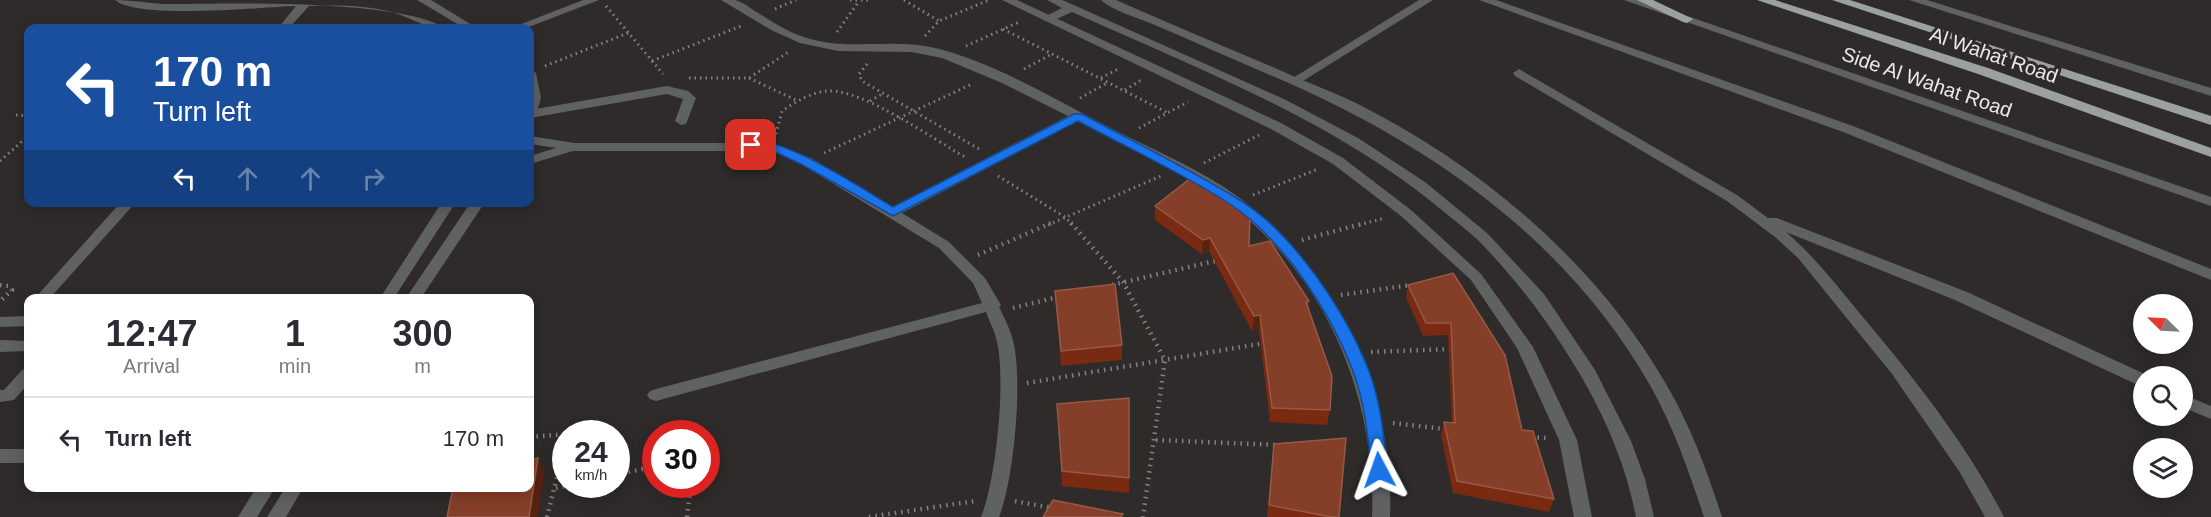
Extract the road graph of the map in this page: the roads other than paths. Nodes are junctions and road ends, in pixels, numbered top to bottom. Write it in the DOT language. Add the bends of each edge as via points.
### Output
graph roads {
  1 [pos="121,0"];
  2 [pos="334,0"];
  3 [pos="423,0"];
  4 [pos="593,0"];
  5 [pos="727,0"];
  6 [pos="1008,0"];
  7 [pos="1053,0"];
  8 [pos="1107,0"];
  9 [pos="1427,0"];
  10 [pos="1485,0"];
  11 [pos="1630,0"];
  12 [pos="1643,0"];
  13 [pos="1763,0"];
  14 [pos="1838,0"];
  15 [pos="1915,0"];
  16 [pos="370,1"];
  17 [pos="306,2"];
  18 [pos="1072,8"];
  19 [pos="1043,16"];
  20 [pos="1687,19"];
  21 [pos="287,24"];
  22 [pos="433,24"];
  23 [pos="464,24"];
  24 [pos="528,24"];
  25 [pos="535,71"];
  26 [pos="1519,73"];
  27 [pos="1294,81"];
  28 [pos="2211,92"];
  29 [pos="534,94"];
  30 [pos="534,114"];
  31 [pos="1078,116"];
  32 [pos="2211,121"];
  33 [pos="681,122"];
  34 [pos="534,141"];
  35 [pos="574,147"];
  36 [pos="2211,153"];
  37 [pos="534,159"];
  38 [pos="2211,202"];
  39 [pos="124,207"];
  40 [pos="447,207"];
  41 [pos="475,207"];
  42 [pos="893,212"];
  43 [pos="1756,214"];
  44 [pos="2211,275"];
  45 [pos="46,294"];
  46 [pos="390,294"];
  47 [pos="416,294"];
  48 [pos="994,309"];
  49 [pos="24,319"];
  50 [pos="0,322"];
  51 [pos="0,346"];
  52 [pos="24,346"];
  53 [pos="2133,376"];
  54 [pos="24,378"];
  55 [pos="656,395"];
  56 [pos="3,399"];
  57 [pos="2193,405"];
  58 [pos="2211,413"];
  59 [pos="0,456"];
  60 [pos="24,456"];
  61 [pos="263,492"];
  62 [pos="292,492"];
  63 [pos="247,517"];
  64 [pos="276,517"];
  65 [pos="990,517"];
  66 [pos="1381,517"];
  67 [pos="1583,517"];
  68 [pos="1645,517"];
  69 [pos="1713,517"];
  70 [pos="1995,517"];
  1 -- 17 [label="street" via="180,8"];
  2 -- 16 [label="street"];
  2 -- 17 [label="street"];
  3 -- 23 [label="street"];
  4 -- 24 [label="street"];
  5 -- 31 [label="street" via="804,41 914,48 946,55"];
  6 -- 19 [label="street"];
  7 -- 18 [label="street"];
  8 -- 27 [label="street"];
  9 -- 27 [label="street"];
  10 -- 44 [label="street" via="1848,129"];
  11 -- 20 [label="street, Side Al Wahat Road"];
  12 -- 20 [label="highway"];
  13 -- 36 [label="highway, Al Wahat Road" via="1983,71"];
  14 -- 32 [label="highway, Al Wahat Road"];
  15 -- 28 [label="street"];
  16 -- 22 [label="street" via="404,8"];
  17 -- 21 [label="street"];
  18 -- 19 [label="street"];
  18 -- 68 [label="street" via="1338,131 1413,178 1470,224 1530,286 1576,350 1615,425"];
  19 -- 67 [label="street" via="1276,126 1338,161 1406,213 1476,277 1525,347 1568,440"];
  20 -- 38 [label="street, Side Al Wahat Road"];
  25 -- 29 [label="street"];
  26 -- 43 [label="street"];
  27 -- 69 [label="street" via="1385,123 1455,166 1518,215 1575,271 1652,372 1692,456"];
  30 -- 33 [label="street" via="667,90 690,98"];
  31 -- 42 [label="street"];
  31 -- 66 [label="street" via="1236,202 1309,277 1362,373 1375,422"];
  34 -- 35 [label="street"];
  35 -- 37 [label="street"];
  35 -- 42 [label="street" via="773,147 806,161"];
  39 -- 45 [label="street"];
  40 -- 46 [label="street"];
  41 -- 47 [label="street"];
  42 -- 48 [label="street" via="963,262 980,281"];
  43 -- 53 [label="street" via="1961,296"];
  43 -- 70 [label="street" via="1803,255 1898,370 1965,466"];
  48 -- 55 [label="street"];
  48 -- 65 [label="street" via="1005,339 1009,386 998,498"];
  49 -- 50 [label="street"];
  51 -- 52 [label="street"];
  54 -- 56 [label="street"];
  57 -- 58 [label="street"];
  59 -- 60 [label="street"];
  61 -- 63 [label="street"];
  62 -- 64 [label="street"];
}
